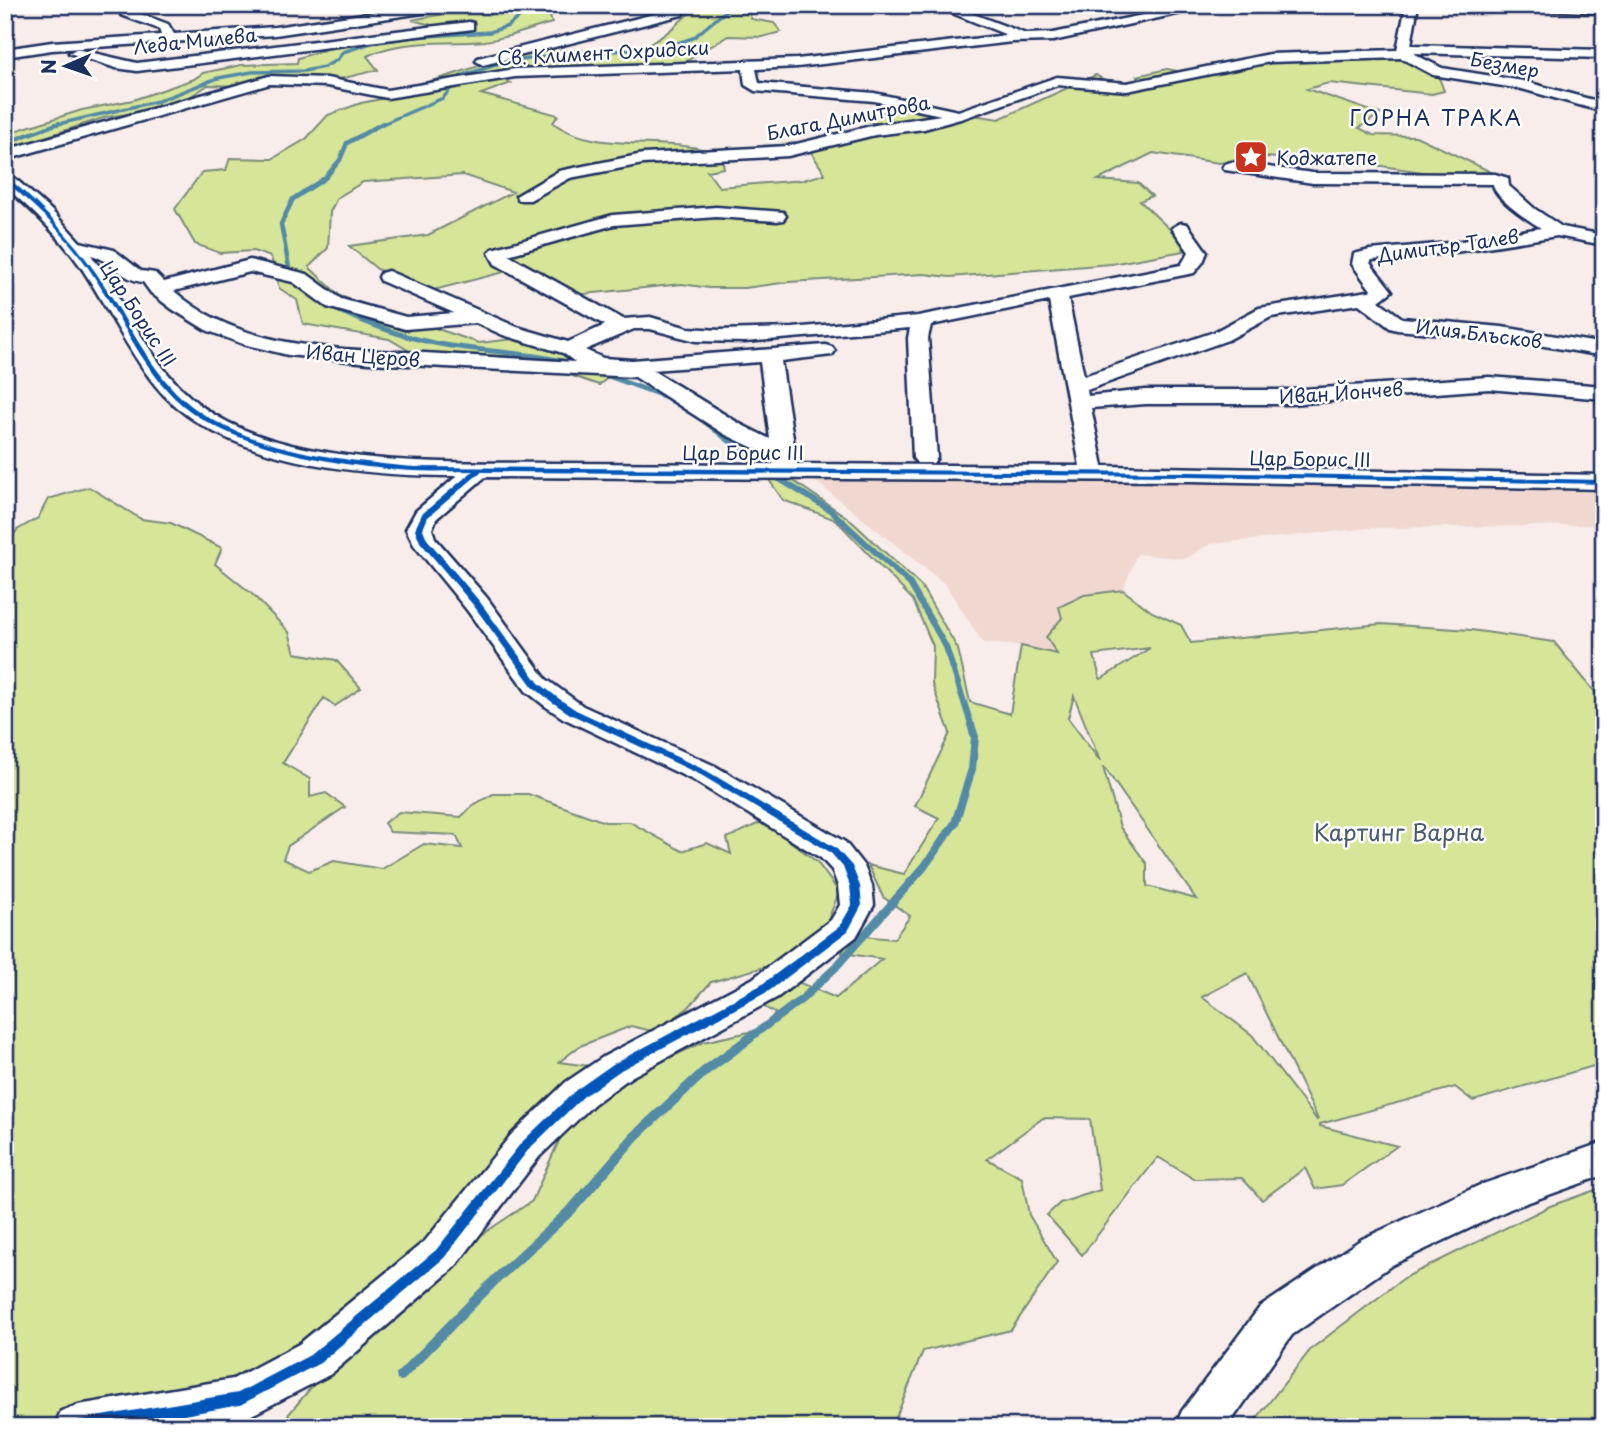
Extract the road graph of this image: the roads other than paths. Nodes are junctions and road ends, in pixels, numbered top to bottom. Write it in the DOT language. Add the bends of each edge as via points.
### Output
graph roads {
  1 [pos="449,5"];
  2 [pos="859,5"];
  3 [pos="925,5"];
  4 [pos="938,5"];
  5 [pos="1183,5"];
  6 [pos="1412,5"];
  7 [pos="1530,5"];
  8 [pos="1205,7"];
  9 [pos="1552,8"];
  10 [pos="327,9"];
  11 [pos="1604,9"];
  12 [pos="125,12"];
  13 [pos="678,12"];
  14 [pos="1568,22"];
  15 [pos="469,26"];
  16 [pos="299,27"];
  17 [pos="169,37"];
  18 [pos="1028,38"];
  19 [pos="1592,41"];
  20 [pos="52,46"];
  21 [pos="1403,52"];
  22 [pos="5,53"];
  23 [pos="1604,54"];
  24 [pos="475,63"];
  25 [pos="749,65"];
  26 [pos="1604,108"];
  27 [pos="959,115"];
  28 [pos="5,155"];
  29 [pos="1231,167"];
  30 [pos="5,178"];
  31 [pos="524,196"];
  32 [pos="777,216"];
  33 [pos="1181,228"];
  34 [pos="1558,231"];
  35 [pos="1604,240"];
  36 [pos="72,245"];
  37 [pos="388,277"];
  38 [pos="158,289"];
  39 [pos="1057,293"];
  40 [pos="1363,298"];
  41 [pos="477,317"];
  42 [pos="621,326"];
  43 [pos="920,328"];
  44 [pos="570,349"];
  45 [pos="1604,350"];
  46 [pos="770,357"];
  47 [pos="636,369"];
  48 [pos="1078,394"];
  49 [pos="1604,394"];
  50 [pos="925,458"];
  51 [pos="785,462"];
  52 [pos="480,469"];
  53 [pos="1093,473"];
  54 [pos="1604,482"];
  55 [pos="1604,1158"];
  56 [pos="78,1427"];
  57 [pos="1199,1427"];
  1 -- 16 [label="street"];
  2 -- 3 [label="street"];
  4 -- 18 [label="street"];
  5 -- 8 [label="street"];
  6 -- 21 [label="street"];
  7 -- 9 [label="street"];
  8 -- 18 [label="street, Св. Климент Охридски"];
  9 -- 11 [label="street"];
  9 -- 14 [label="street"];
  10 -- 16 [label="street" via="303,19"];
  12 -- 17 [label="street" via="164,27"];
  13 -- 24 [label="street"];
  15 -- 20 [label="street, Леда Милева" via="137,66"];
  16 -- 17 [label="street"];
  17 -- 20 [label="street"];
  18 -- 25 [label="street, Св. Климент Охридски"];
  19 -- 23 [label="street"];
  20 -- 22 [label="street"];
  21 -- 23 [label="street, Блага Димитрова"];
  21 -- 26 [label="street, Безмер" via="1437,72 1523,85"];
  21 -- 27 [label="street, Блага Димитрова" via="1270,58 1109,87 1057,81"];
  25 -- 27 [label="street" via="755,87 874,97"];
  25 -- 28 [label="street, Св. Климент Охридски" via="514,73 454,78 387,94 319,81 269,80"];
  27 -- 31 [label="street, Блага Димитрова" via="798,150 643,159 565,174"];
  29 -- 34 [label="street" via="1314,178 1495,179 1502,181 1500,187 1529,213"];
  30 -- 36 [label="street, Цар Борис III" via="50,218"];
  32 -- 42 [label="street" via="716,212 613,220 498,253 502,260"];
  33 -- 39 [label="street" via="1198,251 1187,269"];
  34 -- 35 [label="street, Димитър Талев"];
  34 -- 40 [label="street, Димитър Талев" via="1360,258 1382,291"];
  36 -- 38 [label="street, Иван Церов" via="108,254 136,276 148,277"];
  36 -- 52 [label="street, Цар Борис III" via="148,362 173,393 210,420 262,443 360,465"];
  37 -- 41 [label="street"];
  38 -- 41 [label="street" via="250,266 293,276 334,303 405,323"];
  38 -- 47 [label="street, Иван Церов" via="214,328 277,347 339,357"];
  39 -- 43 [label="street" via="935,317"];
  39 -- 48 [label="street"];
  40 -- 45 [label="street, Илия Блъсков" via="1396,324 1502,333"];
  40 -- 48 [label="street" via="1266,312 1220,336"];
  41 -- 44 [label="street"];
  42 -- 43 [label="street" via="648,323 694,335 810,334 902,322"];
  42 -- 44 [label="street"];
  43 -- 46 [label="street" via="825,352"];
  43 -- 50 [label="street"];
  44 -- 47 [label="street" via="600,364"];
  46 -- 47 [label="street" via="670,360"];
  46 -- 51 [label="street"];
  47 -- 51 [label="street"];
  48 -- 49 [label="street, Иван Йончев" via="1290,397 1489,383"];
  48 -- 53 [label="street"];
  51 -- 52 [label="street, Цар Борис III" via="742,470"];
  51 -- 53 [label="street, Цар Борис III"];
  52 -- 56 [label="street" via="425,516 419,529 536,684 573,712 704,773 833,850 846,866 857,905 844,928 765,988 617,1067 580,1093 525,1146 440,1254 315,1359 240,1399"];
  53 -- 54 [label="street, Цар Борис III"];
  55 -- 57 [label="street" via="1495,1197 1377,1252 1276,1321"];
}
